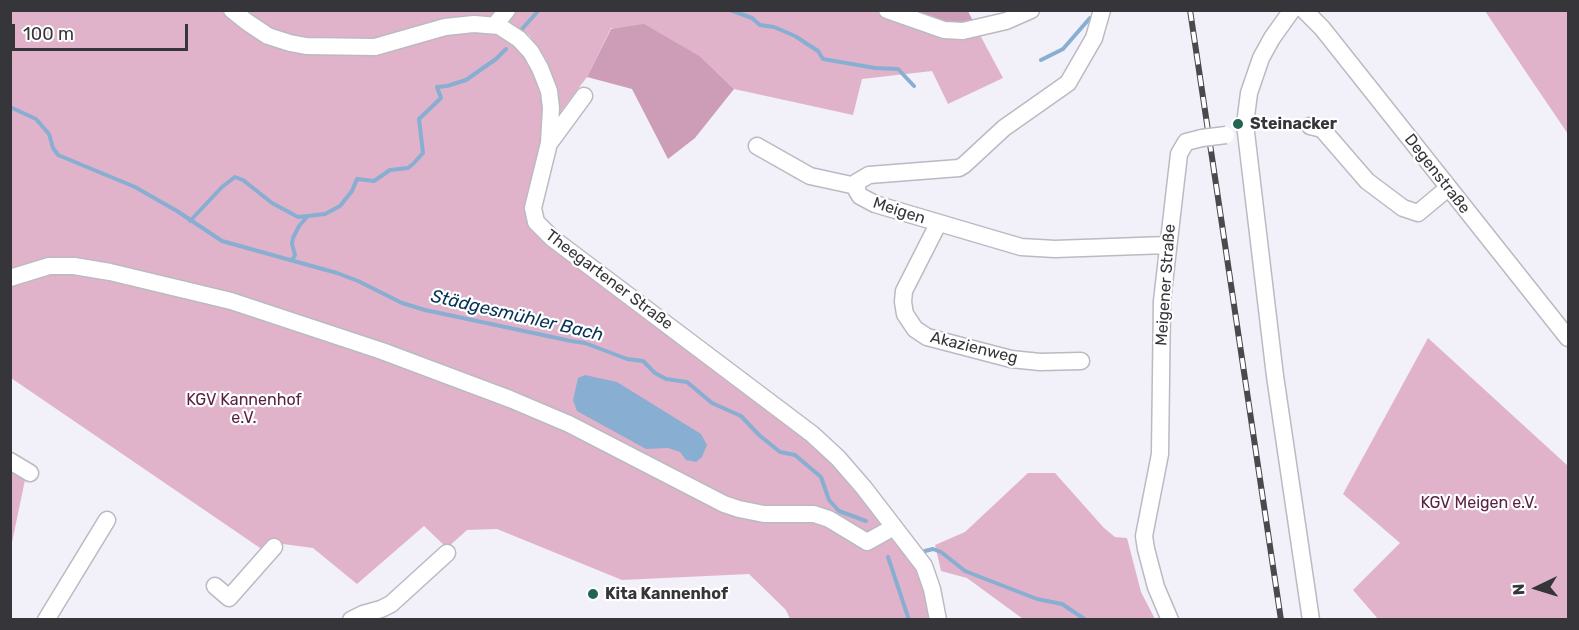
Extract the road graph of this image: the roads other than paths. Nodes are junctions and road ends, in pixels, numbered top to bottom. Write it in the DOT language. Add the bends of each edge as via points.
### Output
graph roads {
  1 [pos="232,10"];
  2 [pos="507,10"];
  3 [pos="887,10"];
  4 [pos="1031,10"];
  5 [pos="1102,10"];
  6 [pos="1292,10"];
  7 [pos="1304,10"];
  8 [pos="495,25"];
  9 [pos="584,96"];
  10 [pos="1310,126"];
  11 [pos="1245,133"];
  12 [pos="549,143"];
  13 [pos="757,146"];
  14 [pos="856,186"];
  15 [pos="1448,188"];
  16 [pos="938,224"];
  17 [pos="1167,245"];
  18 [pos="10,278"];
  19 [pos="1569,338"];
  20 [pos="1081,361"];
  21 [pos="10,461"];
  22 [pos="30,473"];
  23 [pos="107,520"];
  24 [pos="894,527"];
  25 [pos="274,547"];
  26 [pos="447,553"];
  27 [pos="215,586"];
  28 [pos="374,616"];
  29 [pos="45,620"];
  30 [pos="351,620"];
  31 [pos="938,620"];
  32 [pos="1170,620"];
  33 [pos="1311,620"];
  1 -- 8 [label="street" via="268,36 315,46 375,47 445,27"];
  2 -- 8 [label="street"];
  3 -- 4 [label="street" via="944,30 963,31 1006,21"];
  5 -- 14 [label="street, Meigen" via="1094,38 1068,82 1004,128 964,165 874,174 861,178"];
  6 -- 11 [label="street" via="1267,46 1257,69 1249,93"];
  7 -- 15 [label="street, Degenstraße"];
  8 -- 12 [label="street, Theegartener Straße" via="519,39 540,68 549,91"];
  9 -- 12 [label="street"];
  10 -- 15 [label="street" via="1322,129 1368,182 1403,208 1418,213"];
  11 -- 17 [label="street, Meigener Straße, bridge" via="1194,138 1180,150"];
  11 -- 33 [label="street"];
  12 -- 24 [label="street, Theegartener Straße" via="533,208 538,226 812,434 848,468"];
  13 -- 14 [label="street" via="810,176"];
  14 -- 16 [label="street, Meigen" via="864,199"];
  15 -- 19 [label="street, Degenstraße"];
  16 -- 17 [label="street, Meigen" via="1033,248"];
  16 -- 20 [label="street, Akazienweg" via="904,291 905,314 915,329 927,337 1011,359"];
  17 -- 32 [label="street, Meigener Straße" via="1160,328 1160,454 1144,536 1156,587"];
  18 -- 24 [label="street" via="49,266 74,266 231,302 373,348 510,399 569,424 723,504 764,514 814,514 867,542"];
  21 -- 22 [label="street"];
  23 -- 29 [label="street"];
  24 -- 31 [label="street, Theegartener Straße" via="924,566"];
  25 -- 27 [label="street" via="229,598"];
  26 -- 28 [label="street"];
  28 -- 30 [label="street" via="363,614"];
}
